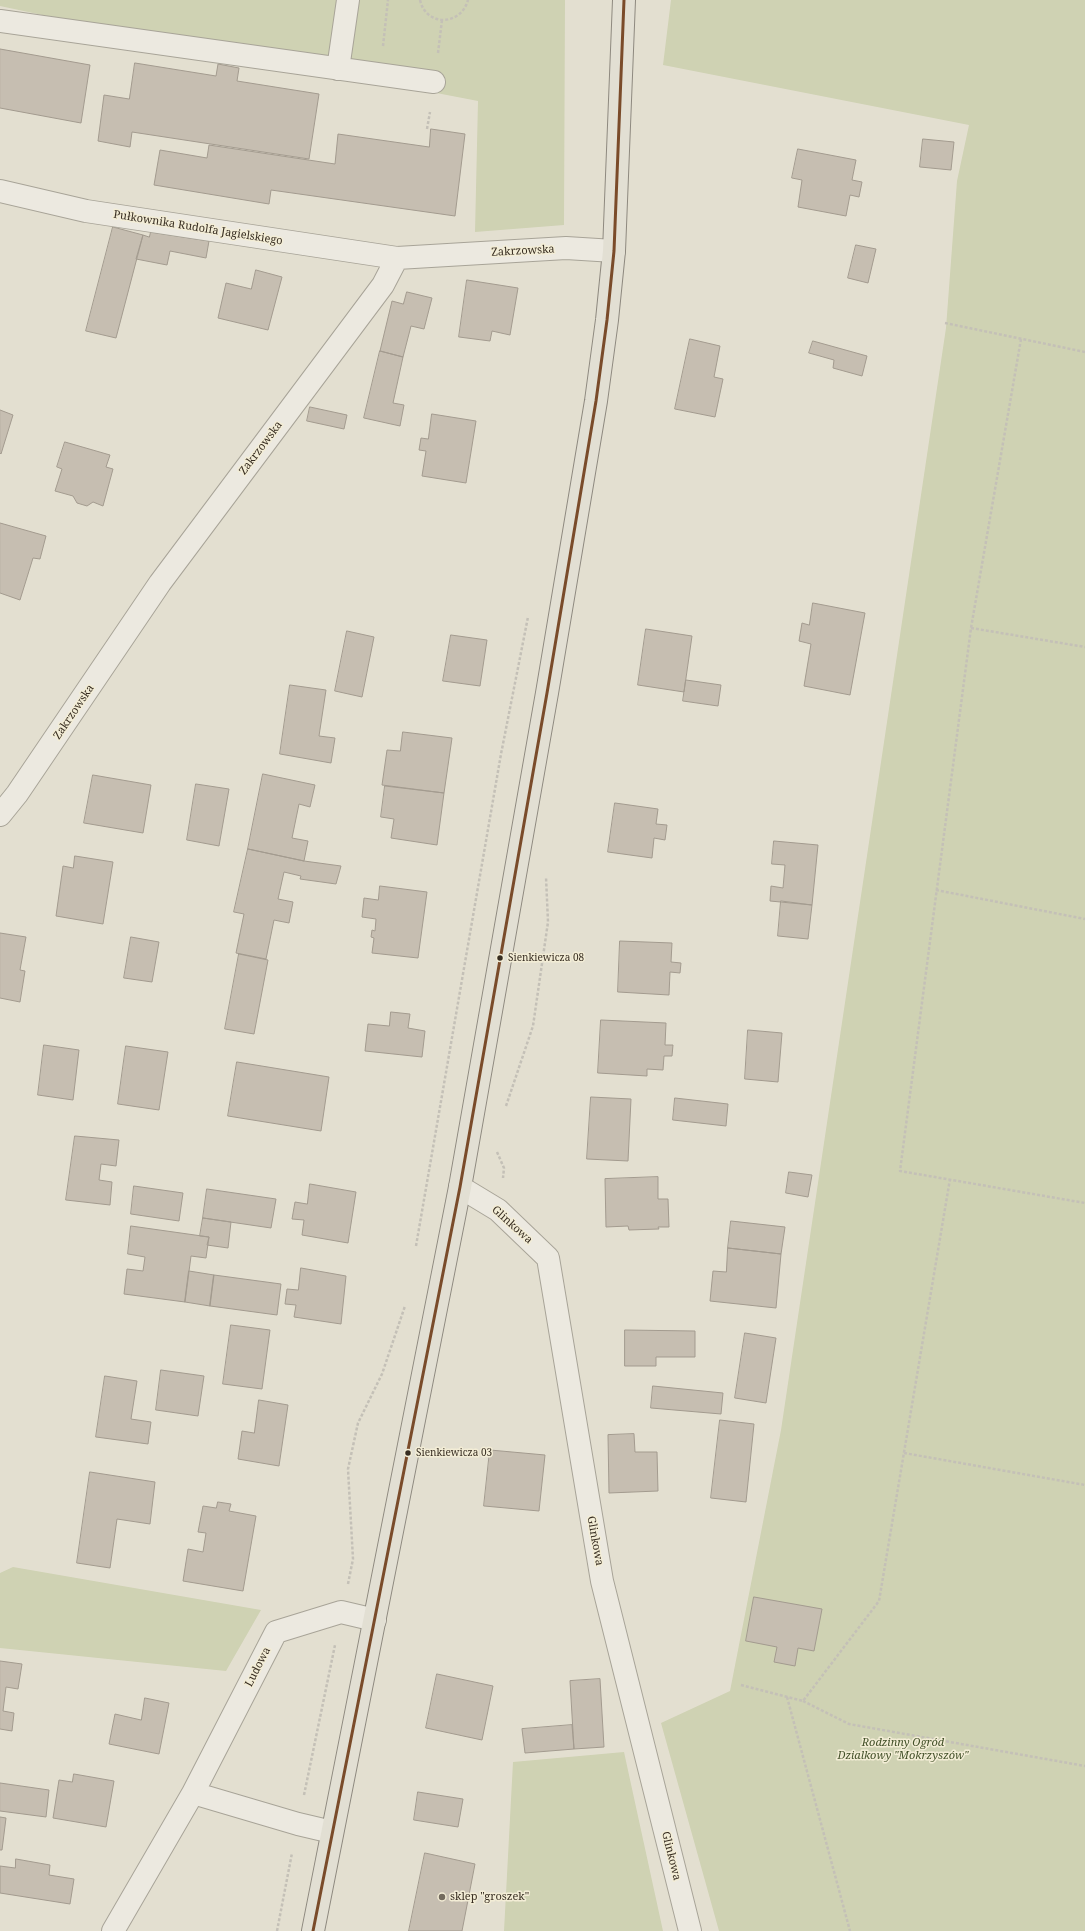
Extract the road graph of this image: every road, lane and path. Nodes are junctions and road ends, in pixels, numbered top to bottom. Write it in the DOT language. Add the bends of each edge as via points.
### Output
graph roads {
  1 [pos="348,0"];
  2 [pos="388,0"];
  3 [pos="420,0"];
  4 [pos="468,0"];
  5 [pos="624,0"];
  6 [pos="0,21"];
  7 [pos="338,69"];
  8 [pos="379,74"];
  9 [pos="434,82"];
  10 [pos="0,192"];
  11 [pos="614,251"];
  12 [pos="397,258"];
  13 [pos="945,323"];
  14 [pos="1021,339"];
  15 [pos="1085,352"];
  16 [pos="528,615"];
  17 [pos="971,628"];
  18 [pos="1085,647"];
  19 [pos="0,815"];
  20 [pos="936,890"];
  21 [pos="1085,919"];
  22 [pos="950,1180"];
  23 [pos="460,1187"];
  24 [pos="1085,1202"];
  25 [pos="416,1249"];
  26 [pos="406,1303"];
  27 [pos="904,1453"];
  28 [pos="1085,1485"];
  29 [pos="341,1612"];
  30 [pos="375,1620"];
  31 [pos="741,1685"];
  32 [pos="787,1697"];
  33 [pos="803,1701"];
  34 [pos="1085,1766"];
  35 [pos="193,1793"];
  36 [pos="298,1824"];
  37 [pos="332,1832"];
  38 [pos="113,1931"];
  39 [pos="277,1931"];
  40 [pos="313,1931"];
  41 [pos="690,1931"];
  42 [pos="850,1931"];
  1 -- 7 [label="street"];
  2 -- 8 [label="path"];
  3 -- 4 [label="path" via="426,12 432,17 448,20 462,13"];
  5 -- 11 [label="main road"];
  6 -- 7 [label="street"];
  7 -- 8 [label="street"];
  8 -- 9 [label="street"];
  10 -- 12 [label="street, Pułkownika Rudolfa Jagielskiego" via="86,211"];
  11 -- 12 [label="street, Zakrzowska" via="566,248"];
  11 -- 23 [label="main road" via="596,401"];
  12 -- 19 [label="street, Zakrzowska" via="383,285 160,583 17,794"];
  13 -- 14 [label="path"];
  14 -- 15 [label="path"];
  14 -- 17 [label="path"];
  16 -- 25 [label="path" via="501,754"];
  17 -- 18 [label="path"];
  17 -- 20 [label="path"];
  20 -- 21 [label="path"];
  20 -- 22 [label="path" via="900,1171"];
  22 -- 24 [label="path"];
  22 -- 27 [label="path"];
  23 -- 30 [label="main road"];
  23 -- 41 [label="street, Glinkowa" via="498,1210 548,1258 602,1581"];
  26 -- 29 [label="path" via="382,1374 358,1423 348,1469 353,1559"];
  27 -- 28 [label="path"];
  27 -- 33 [label="path" via="879,1601"];
  29 -- 30 [label="street"];
  29 -- 35 [label="street, Ludowa" via="276,1632"];
  29 -- 36 [label="path"];
  30 -- 37 [label="main road"];
  31 -- 32 [label="path"];
  32 -- 33 [label="path"];
  32 -- 42 [label="path"];
  33 -- 34 [label="path" via="849,1724"];
  35 -- 36 [label="street"];
  35 -- 38 [label="street, Ludowa"];
  36 -- 37 [label="street"];
  36 -- 39 [label="path"];
  37 -- 40 [label="main road"];
}
